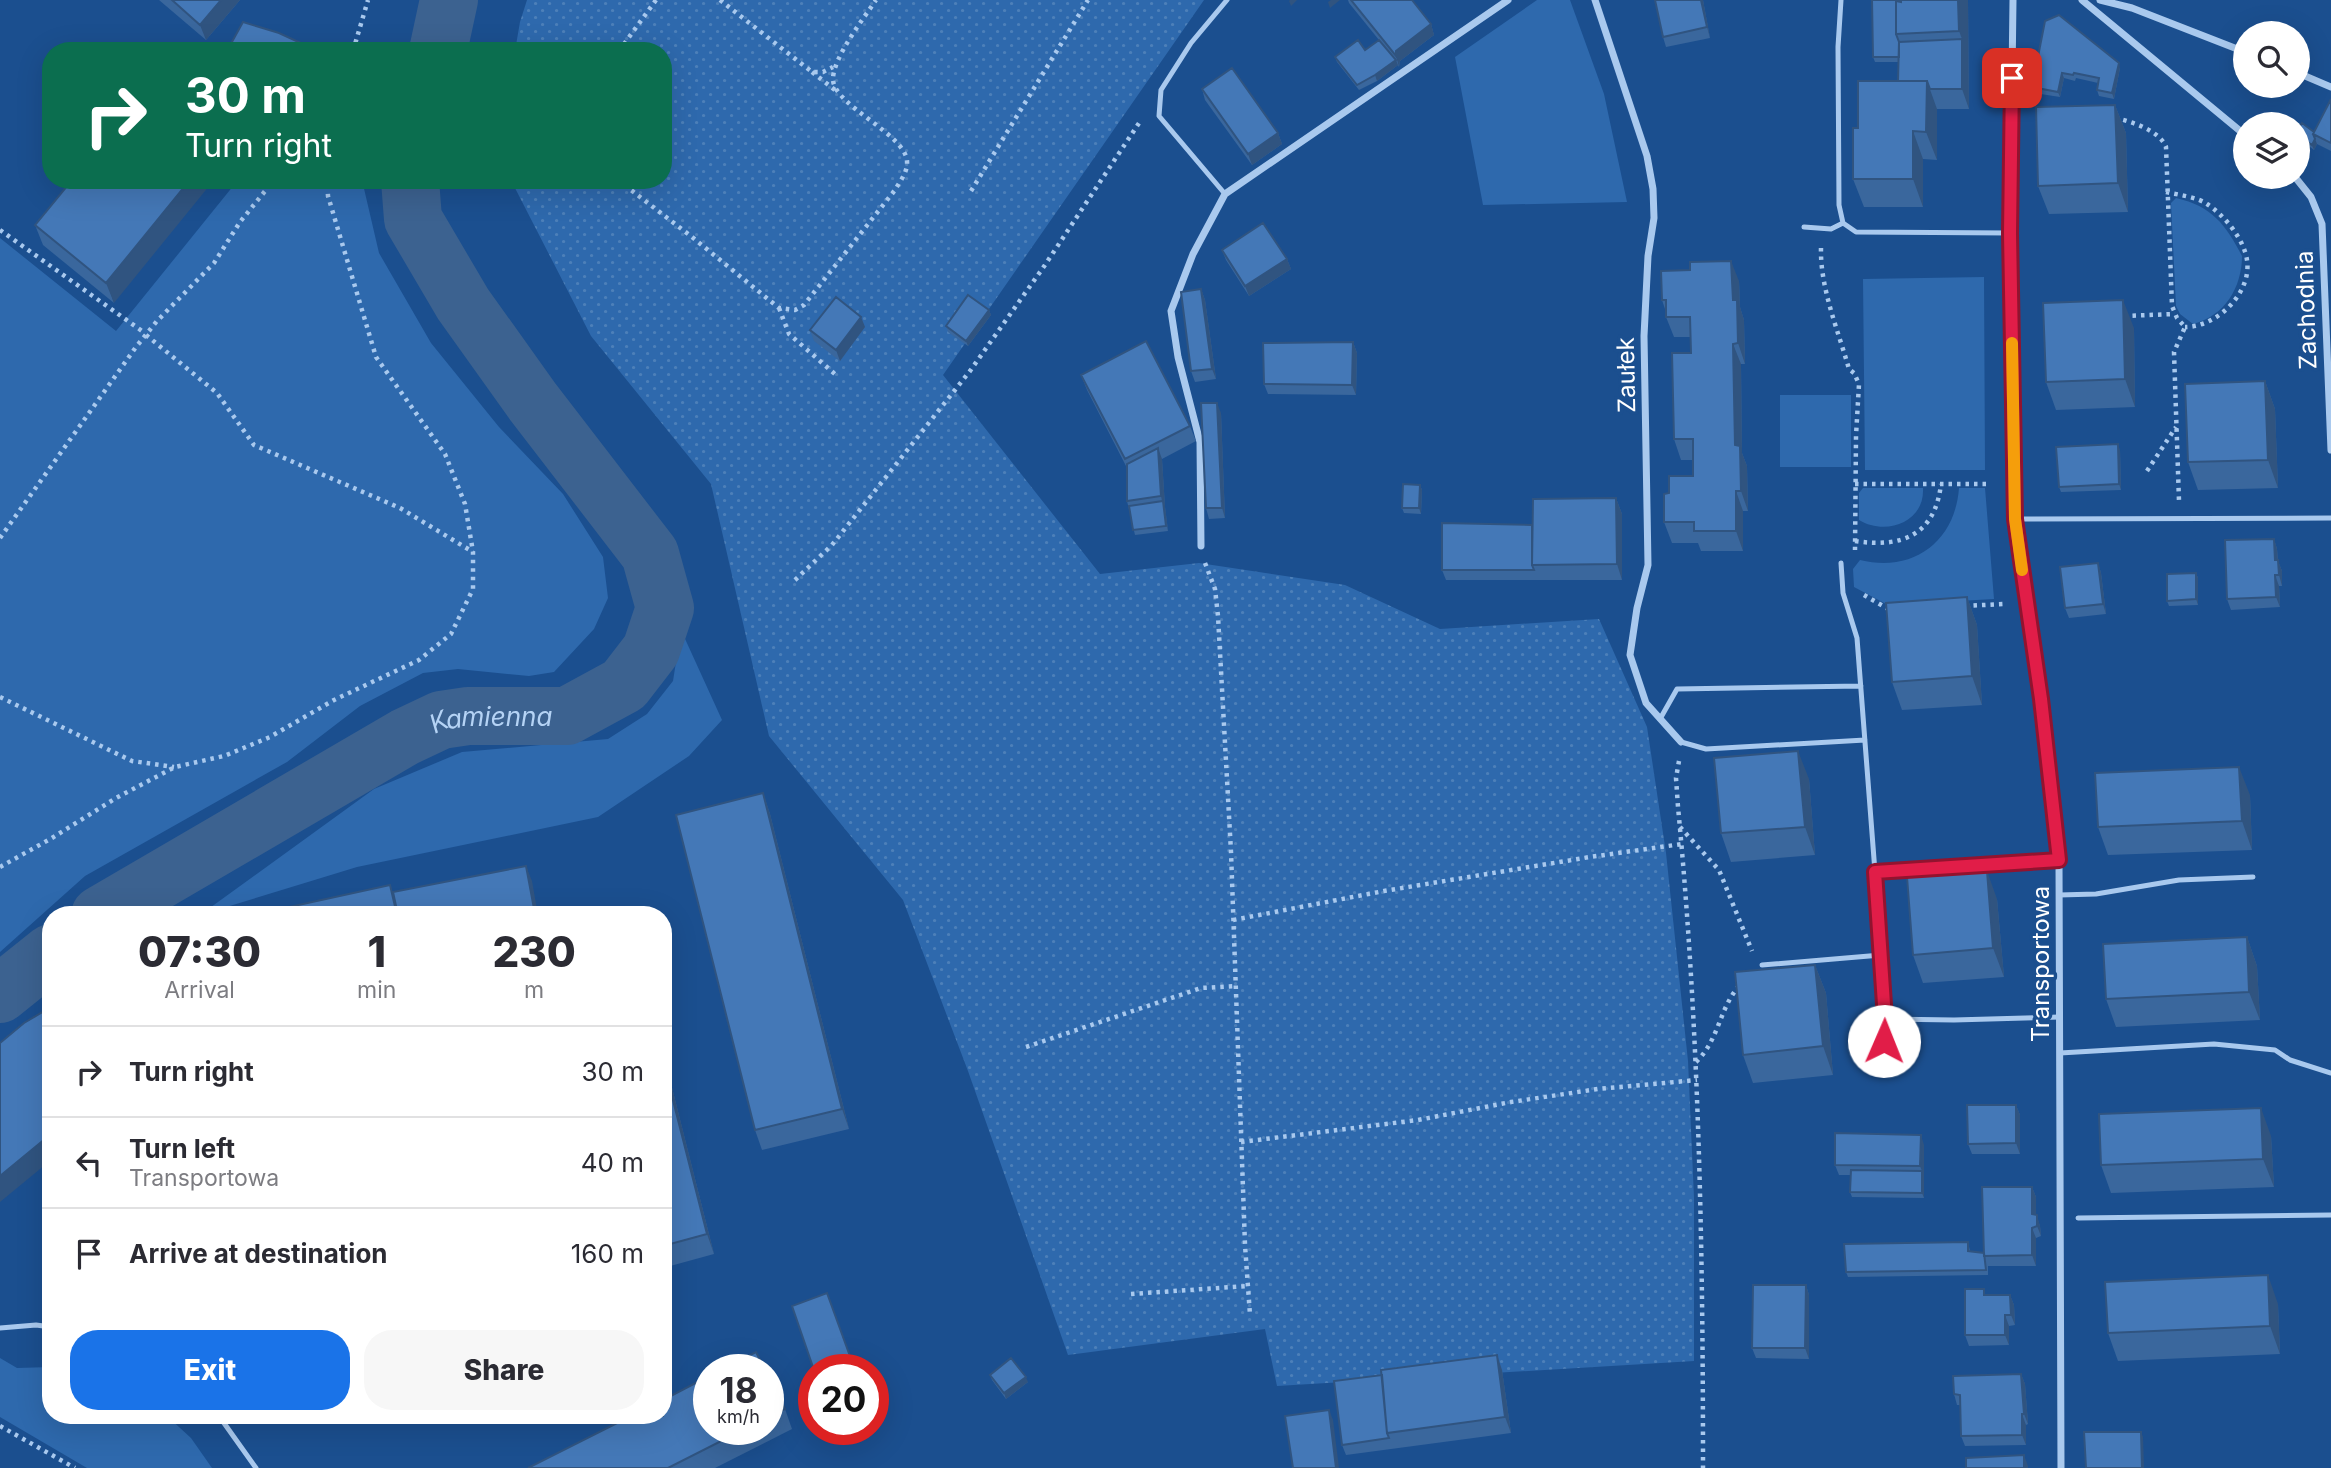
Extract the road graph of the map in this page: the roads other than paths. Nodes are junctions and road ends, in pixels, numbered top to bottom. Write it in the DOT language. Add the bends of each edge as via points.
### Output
graph roads {
  1 [pos="1227,0"];
  2 [pos="1508,0"];
  3 [pos="1595,0"];
  4 [pos="1841,0"];
  5 [pos="2013,0"];
  6 [pos="2082,0"];
  7 [pos="2100,0"];
  8 [pos="2233,47"];
  9 [pos="2310,78"];
  10 [pos="2331,87"];
  11 [pos="2233,125"];
  12 [pos="2305,189"];
  13 [pos="1225,194"];
  14 [pos="1843,223"];
  15 [pos="1804,227"];
  16 [pos="2010,233"];
  17 [pos="2331,450"];
  18 [pos="2331,518"];
  19 [pos="2015,519"];
  20 [pos="1201,545"];
  21 [pos="1841,563"];
  22 [pos="1861,686"];
  23 [pos="1660,719"];
  24 [pos="1865,740"];
  25 [pos="1681,742"];
  26 [pos="2059,860"];
  27 [pos="1875,872"];
  28 [pos="2253,877"];
  29 [pos="2059,895"];
  30 [pos="1881,955"];
  31 [pos="1762,965"];
  32 [pos="2060,1017"];
  33 [pos="1885,1019"];
  34 [pos="1884,1041"];
  35 [pos="2060,1053"];
  36 [pos="2331,1073"];
  37 [pos="2331,1215"];
  38 [pos="2078,1217"];
  39 [pos="42,1326"];
  40 [pos="0,1328"];
  41 [pos="225,1424"];
  42 [pos="256,1468"];
  43 [pos="2061,1468"];
  1 -- 13 [label="lane" via="1191,43 1161,90 1159,116"];
  2 -- 13 [label="street"];
  3 -- 23 [label="street, Zaułek" via="1647,156 1653,189 1644,336 1648,565 1630,655 1646,703"];
  4 -- 14 [label="lane" via="1839,192"];
  5 -- 16 [label="street, Transportowa"];
  6 -- 11 [label="street"];
  7 -- 8 [label="street"];
  9 -- 10 [label="street"];
  12 -- 17 [label="street, Zachodnia" via="2322,224"];
  13 -- 20 [label="street" via="1193,254 1171,311 1200,442"];
  14 -- 15 [label="lane" via="1831,229"];
  14 -- 16 [label="lane" via="1856,232"];
  16 -- 19 [label="street, Transportowa"];
  18 -- 19 [label="lane"];
  19 -- 26 [label="street, Transportowa"];
  21 -- 22 [label="lane" via="1843,593 1857,638"];
  22 -- 23 [label="lane" via="1677,689"];
  22 -- 24 [label="lane"];
  23 -- 25 [label="street, Zaułek"];
  24 -- 25 [label="lane" via="1706,749"];
  24 -- 27 [label="lane"];
  26 -- 27 [label="lane"];
  26 -- 29 [label="street, Transportowa"];
  27 -- 30 [label="lane"];
  28 -- 29 [label="lane" via="2179,880 2096,894"];
  29 -- 32 [label="street, Transportowa"];
  30 -- 31 [label="lane"];
  30 -- 33 [label="lane"];
  32 -- 33 [label="lane"];
  32 -- 35 [label="street, Transportowa"];
  33 -- 34 [label="lane"];
  35 -- 36 [label="lane" via="2214,1044 2275,1050 2290,1060"];
  35 -- 43 [label="street, Transportowa"];
  37 -- 38 [label="lane"];
  39 -- 40 [label="lane"];
  41 -- 42 [label="lane"];
}
